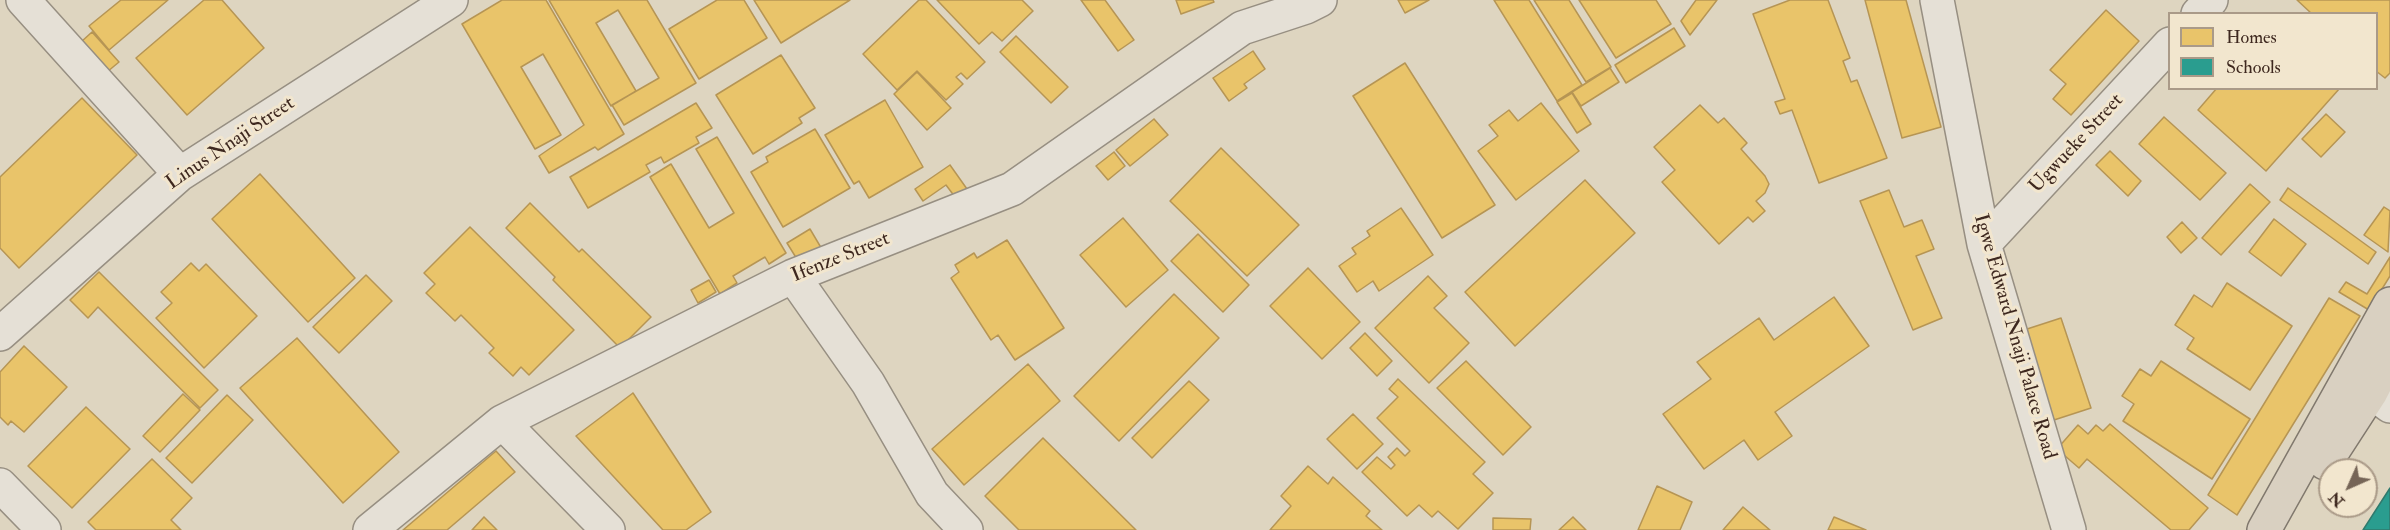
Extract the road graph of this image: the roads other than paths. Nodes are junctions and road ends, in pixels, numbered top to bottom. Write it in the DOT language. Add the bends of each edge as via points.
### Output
graph roads {
  1 [pos="23,0"];
  2 [pos="452,0"];
  3 [pos="1320,0"];
  4 [pos="1937,0"];
  5 [pos="2211,0"];
  6 [pos="2200,12"];
  7 [pos="2168,45"];
  8 [pos="180,174"];
  9 [pos="1984,244"];
  10 [pos="793,276"];
  11 [pos="2390,304"];
  12 [pos="0,334"];
  13 [pos="2390,355"];
  14 [pos="2370,391"];
  15 [pos="502,422"];
  16 [pos="0,485"];
  17 [pos="44,530"];
  18 [pos="370,530"];
  19 [pos="608,530"];
  20 [pos="966,530"];
  21 [pos="2069,530"];
  22 [pos="2264,530"];
  23 [pos="2287,530"];
  1 -- 8 [label="street"];
  2 -- 8 [label="street, Linus Nnaji Street"];
  3 -- 10 [label="street, Ifenze Street" via="1242,28 1012,189"];
  4 -- 9 [label="street, Igwe Edward Nnaji Palace Road"];
  5 -- 6 [label="street"];
  7 -- 9 [label="street, Ugwueke Street"];
  8 -- 12 [label="street, Linus Nnaji Street"];
  9 -- 21 [label="street, Igwe Edward Nnaji Palace Road"];
  10 -- 15 [label="street, Ifenze Street"];
  10 -- 20 [label="street" via="868,383 932,494"];
  11 -- 14 [label="main road"];
  13 -- 14 [label="main road"];
  14 -- 22 [label="main road"];
  14 -- 23 [label="main road"];
  15 -- 18 [label="street, Ifenze Street"];
  15 -- 19 [label="street"];
  16 -- 17 [label="street"];
}
